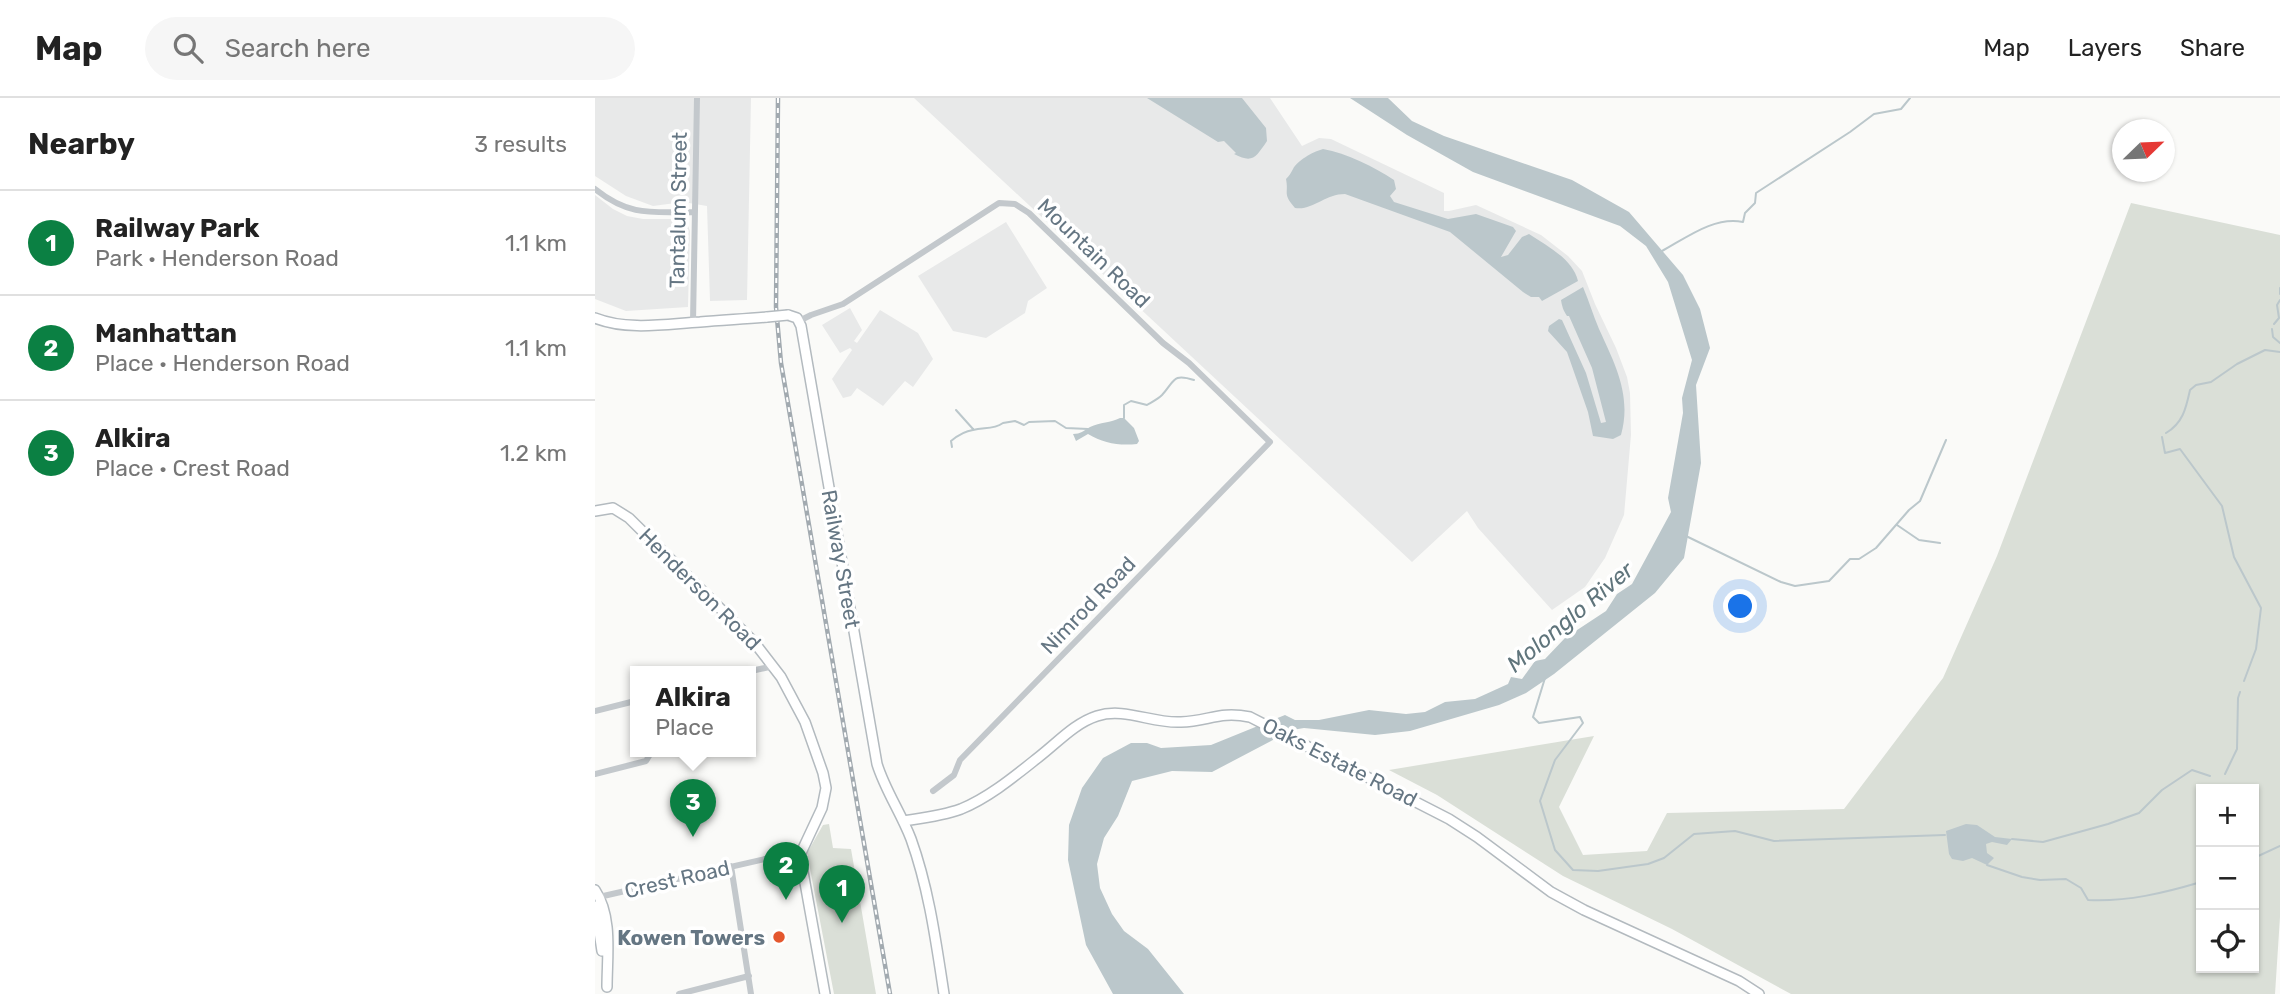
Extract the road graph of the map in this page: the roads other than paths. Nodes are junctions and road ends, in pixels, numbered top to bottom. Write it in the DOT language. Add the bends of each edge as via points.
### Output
graph roads {
  1 [pos="697,98"];
  2 [pos="595,189"];
  3 [pos="695,212"];
  4 [pos="595,318"];
  5 [pos="799,321"];
  6 [pos="693,322"];
  7 [pos="1270,442"];
  8 [pos="595,511"];
  9 [pos="774,666"];
  10 [pos="756,670"];
  11 [pos="630,702"];
  12 [pos="595,711"];
  13 [pos="648,757"];
  14 [pos="595,774"];
  15 [pos="933,791"];
  16 [pos="903,821"];
  17 [pos="800,851"];
  18 [pos="731,866"];
  19 [pos="596,898"];
  20 [pos="748,976"];
  21 [pos="607,991"];
  22 [pos="679,994"];
  23 [pos="751,994"];
  24 [pos="825,994"];
  25 [pos="944,994"];
  26 [pos="1759,994"];
  1 -- 3 [label="street, Tantalum Street"];
  2 -- 3 [label="street" via="629,209"];
  3 -- 6 [label="street, Tantalum Street"];
  4 -- 6 [label="main road" via="640,326"];
  5 -- 6 [label="main road, bridge" via="787,315"];
  5 -- 7 [label="street, Mountain Road" via="843,304 999,203 1015,204"];
  5 -- 16 [label="main road, Railway Street" via="871,736 881,776"];
  7 -- 15 [label="street, Nimrod Road" via="960,760 954,775"];
  8 -- 9 [label="main road, Henderson Road" via="613,508 629,518"];
  9 -- 10 [label="street"];
  9 -- 17 [label="main road, Henderson Road" via="805,722 825,781 822,808"];
  11 -- 12 [label="street"];
  13 -- 14 [label="street"];
  16 -- 25 [label="main road, Railway Street" via="925,887"];
  16 -- 26 [label="main road, Oaks Estate Road" via="949,813 980,799 1080,723 1100,715 1181,722 1234,714 1261,722 1449,819 1551,892"];
  17 -- 18 [label="street, Crest Road"];
  17 -- 24 [label="main road"];
  18 -- 19 [label="street, Crest Road"];
  18 -- 20 [label="street"];
  19 -- 21 [label="main road"];
  20 -- 22 [label="street"];
  20 -- 23 [label="street"];
}
